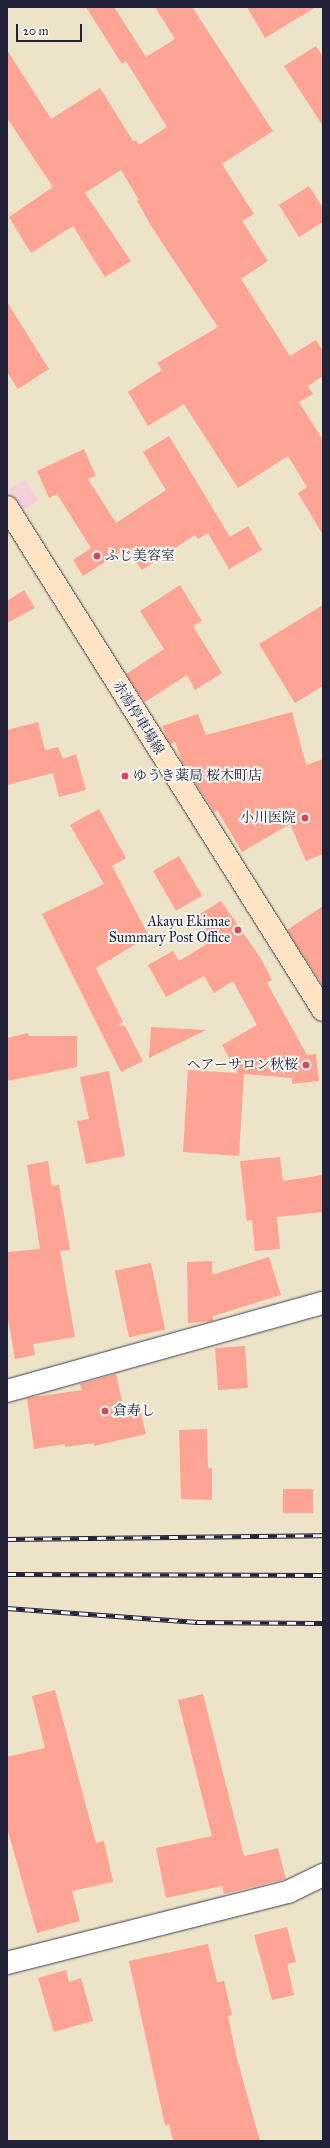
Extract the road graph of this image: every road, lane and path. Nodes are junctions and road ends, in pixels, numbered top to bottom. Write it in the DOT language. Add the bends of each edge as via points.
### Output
graph roads {
  1 [pos="7,507"];
  2 [pos="323,1010"];
  3 [pos="323,1303"];
  4 [pos="7,1391"];
  5 [pos="323,1875"];
  6 [pos="7,1963"];
  1 -- 2 [label="main road, 赤湯停車場線"];
  3 -- 4 [label="street"];
  5 -- 6 [label="street" via="288,1892"];
}
